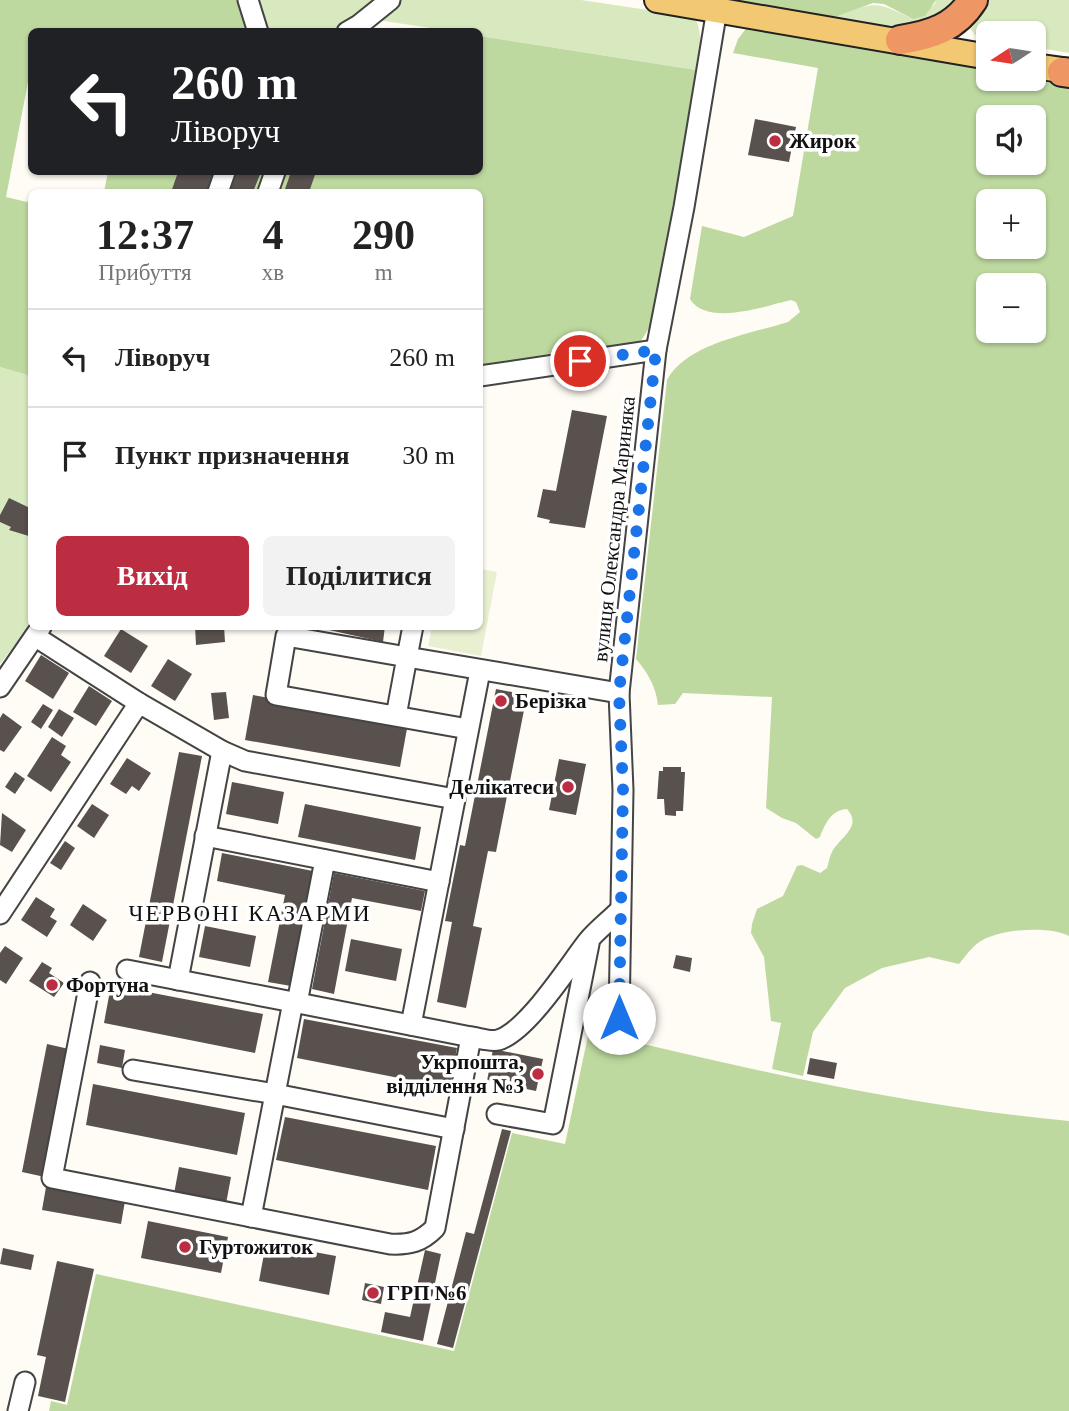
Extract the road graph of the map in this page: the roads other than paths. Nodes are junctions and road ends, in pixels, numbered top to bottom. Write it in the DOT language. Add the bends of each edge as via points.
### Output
graph roads {
  1 [pos="248,0"];
  2 [pos="390,0"];
  3 [pos="657,0"];
  4 [pos="973,0"];
  5 [pos="717,9"];
  6 [pos="257,28"];
  7 [pos="354,28"];
  8 [pos="900,40"];
  9 [pos="976,55"];
  10 [pos="1046,68"];
  11 [pos="1067,72"];
  12 [pos="656,350"];
  13 [pos="483,376"];
  14 [pos="412,630"];
  15 [pos="38,632"];
  16 [pos="407,657"];
  17 [pos="480,671"];
  18 [pos="0,687"];
  19 [pos="619,693"];
  20 [pos="139,703"];
  21 [pos="396,716"];
  22 [pos="468,729"];
  23 [pos="222,751"];
  24 [pos="455,799"];
  25 [pos="205,836"];
  26 [pos="325,860"];
  27 [pos="439,882"];
  28 [pos="619,911"];
  29 [pos="0,914"];
  30 [pos="589,939"];
  31 [pos="127,970"];
  32 [pos="178,980"];
  33 [pos="90,982"];
  34 [pos="295,1003"];
  35 [pos="619,1018"];
  36 [pos="411,1025"];
  37 [pos="471,1037"];
  38 [pos="133,1070"];
  39 [pos="275,1094"];
  40 [pos="497,1114"];
  41 [pos="454,1129"];
  42 [pos="251,1217"];
  43 [pos="25,1382"];
  44 [pos="18,1411"];
  1 -- 6 [label="street"];
  2 -- 7 [label="street"];
  3 -- 5 [label="main road"];
  4 -- 8 [label="highway" via="950,26"];
  5 -- 8 [label="main road"];
  5 -- 12 [label="street, вулиця Олександра Мариняка"];
  8 -- 9 [label="main road"];
  10 -- 11 [label="main road"];
  12 -- 13 [label="street"];
  12 -- 19 [label="street, вулиця Олександра Мариняка"];
  14 -- 16 [label="street"];
  15 -- 18 [label="street"];
  15 -- 20 [label="street"];
  16 -- 17 [label="street"];
  16 -- 21 [label="street"];
  16 -- 21 [label="street" via="286,636 276,695"];
  17 -- 19 [label="street"];
  17 -- 22 [label="street"];
  19 -- 28 [label="street, вулиця Олександра Мариняка" via="623,790"];
  20 -- 23 [label="street"];
  20 -- 29 [label="street"];
  21 -- 22 [label="street"];
  22 -- 24 [label="street"];
  23 -- 24 [label="street" via="245,761"];
  23 -- 25 [label="street"];
  24 -- 27 [label="street"];
  25 -- 26 [label="street"];
  25 -- 32 [label="street"];
  26 -- 27 [label="street"];
  26 -- 34 [label="street"];
  27 -- 36 [label="street"];
  28 -- 30 [label="street"];
  28 -- 35 [label="street, вулиця Олександра Мариняка"];
  30 -- 37 [label="street" via="532,1014 513,1031 497,1041"];
  30 -- 40 [label="street" via="553,1124"];
  31 -- 32 [label="street"];
  32 -- 34 [label="street"];
  33 -- 42 [label="street" via="52,1178"];
  34 -- 36 [label="street"];
  34 -- 39 [label="street"];
  36 -- 37 [label="street"];
  37 -- 41 [label="street"];
  38 -- 39 [label="street"];
  39 -- 41 [label="street"];
  39 -- 42 [label="street"];
  41 -- 42 [label="street" via="435,1228 421,1241 390,1244"];
  43 -- 44 [label="street"];
}
